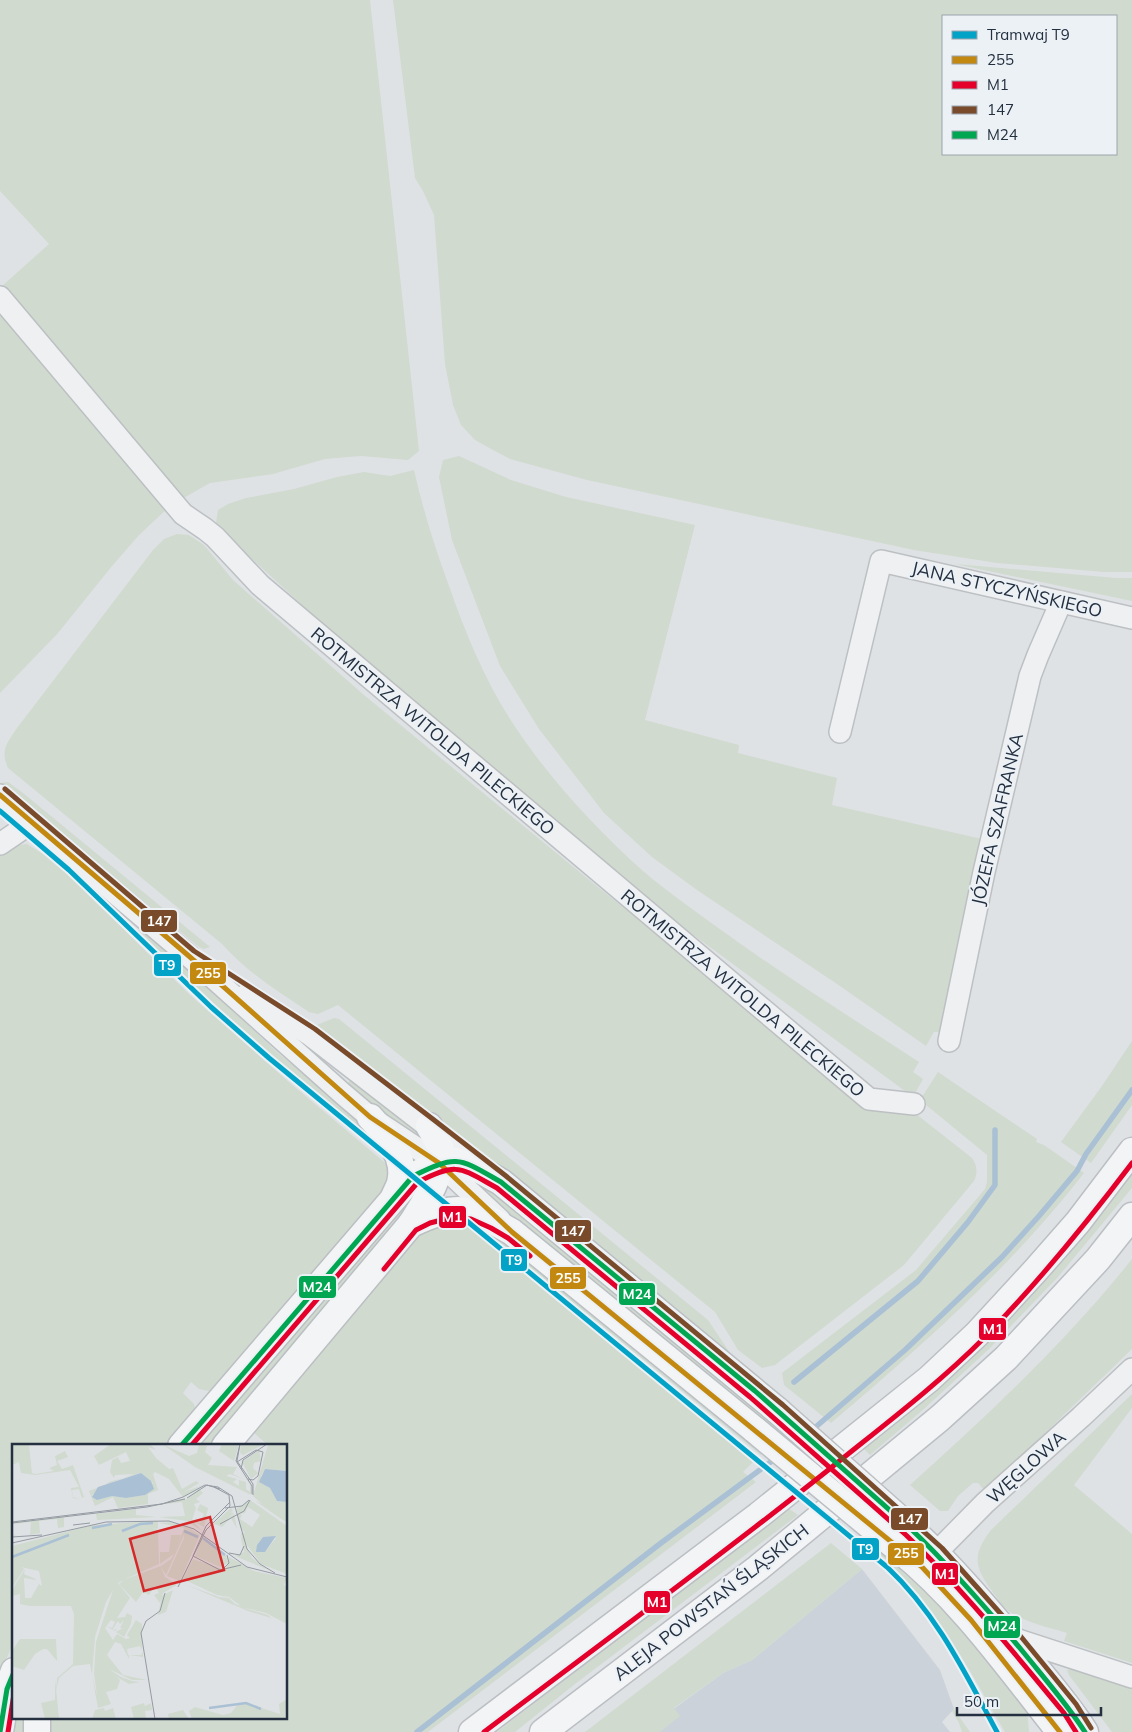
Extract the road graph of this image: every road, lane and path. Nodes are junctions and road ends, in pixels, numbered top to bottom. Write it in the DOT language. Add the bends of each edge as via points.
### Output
graph roads {
  1 [pos="0,297"];
  2 [pos="1061,602"];
  3 [pos="1132,618"];
  4 [pos="840,732"];
  5 [pos="0,795"];
  6 [pos="30,820"];
  7 [pos="0,844"];
  8 [pos="190,957"];
  9 [pos="949,1041"];
  10 [pos="914,1104"];
  11 [pos="370,1117"];
  12 [pos="429,1126"];
  13 [pos="1132,1151"];
  14 [pos="439,1163"];
  15 [pos="501,1182"];
  16 [pos="390,1204"];
  17 [pos="1132,1216"];
  18 [pos="411,1224"];
  19 [pos="512,1232"];
  20 [pos="1132,1369"];
  21 [pos="184,1444"];
  22 [pos="227,1444"];
  23 [pos="904,1538"];
  24 [pos="929,1560"];
  25 [pos="1012,1638"];
  26 [pos="12,1676"];
  27 [pos="1132,1676"];
  28 [pos="0,1732"];
  29 [pos="472,1732"];
  30 [pos="543,1732"];
  31 [pos="1060,1732"];
  32 [pos="1085,1732"];
  1 -- 10 [label="street, ROTMISTRZA WITOLDA PILECKIEGO" via="183,514 214,537 260,586 869,1099"];
  2 -- 3 [label="street, JANA STYCZYŃSKIEGO"];
  2 -- 4 [label="street, JANA STYCZYŃSKIEGO" via="881,560"];
  2 -- 9 [label="street, JÓZEFA SZAFRANKA" via="1026,692"];
  5 -- 6 [label="street"];
  6 -- 7 [label="street"];
  6 -- 8 [label="street"];
  8 -- 11 [label="street"];
  8 -- 12 [label="street" via="310,1035"];
  11 -- 14 [label="street"];
  11 -- 16 [label="main road" via="393,1145 402,1166 400,1183"];
  12 -- 14 [label="main road" via="441,1149"];
  12 -- 15 [label="street"];
  13 -- 29 [label="main road" via="1078,1222 1035,1271 977,1334 929,1379 759,1515"];
  14 -- 15 [label="main road" via="456,1161"];
  14 -- 16 [label="main road" via="413,1176"];
  14 -- 18 [label="main road" via="432,1192"];
  14 -- 19 [label="street"];
  15 -- 23 [label="main road, bridge" via="778,1411"];
  16 -- 21 [label="main road"];
  17 -- 30 [label="main road, ALEJA POWSTAŃ ŚLĄSKICH" via="1098,1260 1006,1358 940,1418 758,1568"];
  18 -- 19 [label="main road" via="444,1211 463,1210"];
  18 -- 22 [label="main road"];
  19 -- 23 [label="main road, bridge" via="755,1430"];
  20 -- 24 [label="street, WĘGLOWA" via="985,1503"];
  23 -- 24 [label="main road"];
  24 -- 25 [label="main road"];
  24 -- 31 [label="main road" via="971,1620"];
  25 -- 27 [label="street"];
  25 -- 32 [label="main road"];
  26 -- 28 [label="main road"];
}
